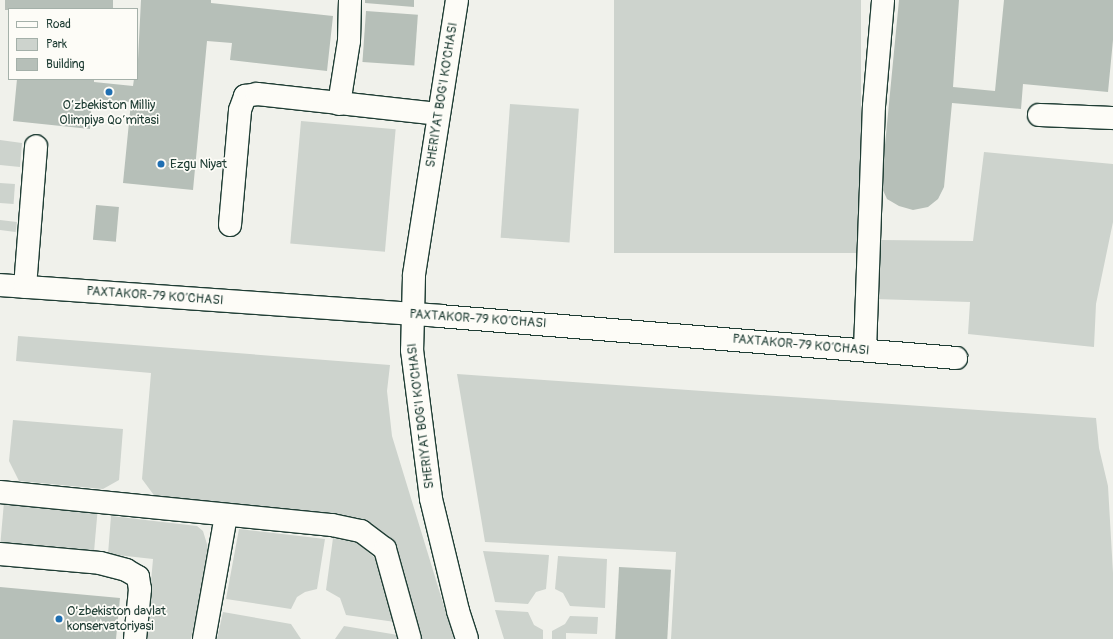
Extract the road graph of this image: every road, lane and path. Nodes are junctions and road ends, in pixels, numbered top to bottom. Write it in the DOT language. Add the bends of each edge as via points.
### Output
graph roads {
  1 [pos="350,0"];
  2 [pos="457,0"];
  3 [pos="883,0"];
  4 [pos="339,104"];
  5 [pos="438,114"];
  6 [pos="1039,115"];
  7 [pos="1113,118"];
  8 [pos="36,146"];
  9 [pos="230,226"];
  10 [pos="0,285"];
  11 [pos="25,287"];
  12 [pos="413,314"];
  13 [pos="865,350"];
  14 [pos="956,358"];
  15 [pos="0,492"];
  16 [pos="226,515"];
  17 [pos="0,554"];
  18 [pos="135,639"];
  19 [pos="204,639"];
  20 [pos="410,639"];
  21 [pos="467,639"];
  1 -- 4 [label="street" via="349,41"];
  2 -- 5 [label="street, SHERIYAT BOG'I KO'CHASI"];
  3 -- 13 [label="street" via="874,106"];
  4 -- 5 [label="street"];
  4 -- 9 [label="street" via="257,94 245,96 240,110"];
  5 -- 12 [label="street, SHERIYAT BOG'I KO'CHASI" via="414,276"];
  6 -- 7 [label="street"];
  8 -- 11 [label="street"];
  10 -- 11 [label="street, PAXTAKOR-79 KO‘CHASI"];
  11 -- 12 [label="street, PAXTAKOR-79 KO‘CHASI"];
  12 -- 13 [label="street, PAXTAKOR-79 KO‘CHASI"];
  12 -- 21 [label="street, SHERIYAT BOG'I KO'CHASI" via="412,350 431,498"];
  13 -- 14 [label="street, PAXTAKOR-79 KO‘CHASI"];
  15 -- 16 [label="street"];
  16 -- 19 [label="street"];
  16 -- 20 [label="street" via="348,527 374,538 384,549"];
  17 -- 18 [label="street" via="100,563 126,570 138,577 140,589"];
}
